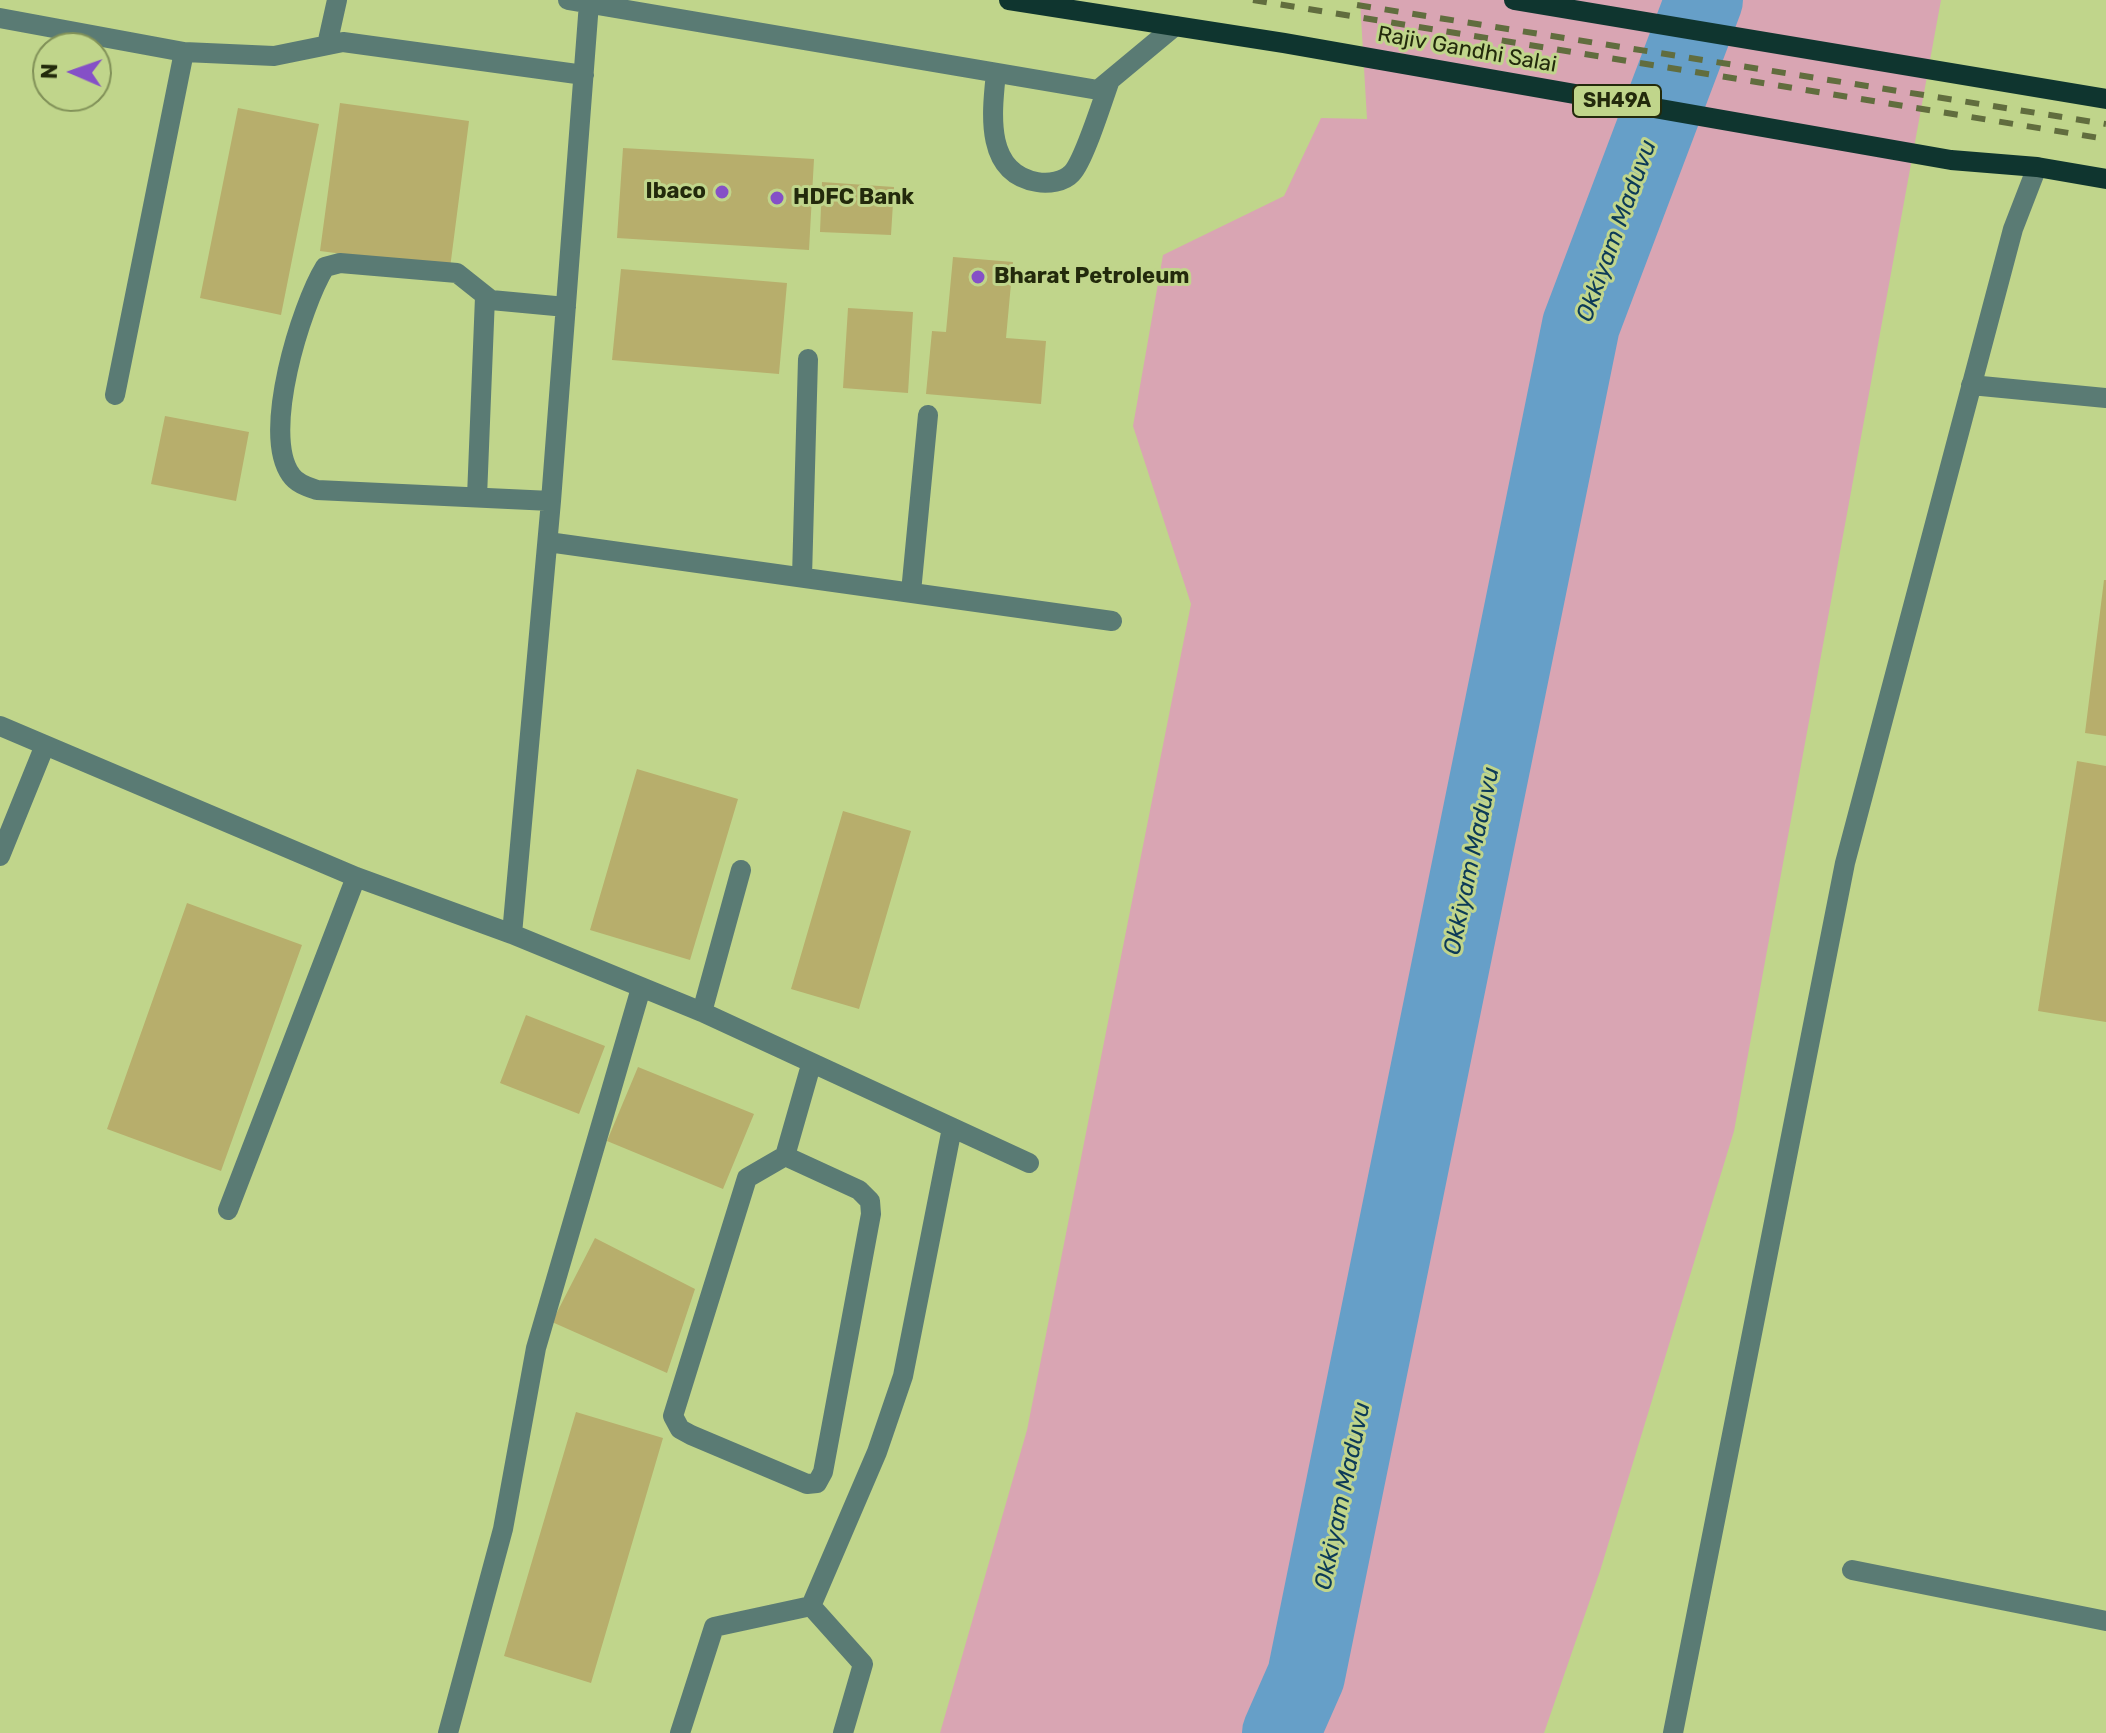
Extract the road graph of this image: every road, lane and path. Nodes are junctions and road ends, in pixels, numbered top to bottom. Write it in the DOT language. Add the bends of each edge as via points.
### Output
graph roads {
  1 [pos="337,0"];
  2 [pos="568,0"];
  3 [pos="1009,0"];
  4 [pos="1514,0"];
  5 [pos="589,3"];
  6 [pos="0,18"];
  7 [pos="1175,26"];
  8 [pos="327,45"];
  9 [pos="184,52"];
  10 [pos="996,73"];
  11 [pos="584,75"];
  12 [pos="1110,80"];
  13 [pos="2106,99"];
  14 [pos="2037,167"];
  15 [pos="2106,179"];
  16 [pos="485,297"];
  17 [pos="566,307"];
  18 [pos="808,359"];
  19 [pos="1971,385"];
  20 [pos="115,395"];
  21 [pos="2106,398"];
  22 [pos="928,415"];
  23 [pos="477,497"];
  24 [pos="551,501"];
  25 [pos="548,542"];
  26 [pos="802,577"];
  27 [pos="911,592"];
  28 [pos="1112,621"];
  29 [pos="0,726"];
  30 [pos="45,745"];
  31 [pos="0,856"];
  32 [pos="741,870"];
  33 [pos="356,877"];
  34 [pos="512,934"];
  35 [pos="641,988"];
  36 [pos="702,1012"];
  37 [pos="811,1065"];
  38 [pos="952,1128"];
  39 [pos="785,1156"];
  40 [pos="1029,1163"];
  41 [pos="228,1210"];
  42 [pos="1852,1570"];
  43 [pos="811,1606"];
  44 [pos="2106,1621"];
  45 [pos="448,1733"];
  46 [pos="680,1733"];
  47 [pos="843,1733"];
  48 [pos="1673,1733"];
  1 -- 8 [label="street"];
  2 -- 5 [label="street"];
  3 -- 7 [label="main road, Rajiv Gandhi Salai / SH49A"];
  4 -- 13 [label="main road"];
  5 -- 10 [label="street"];
  5 -- 11 [label="street"];
  6 -- 9 [label="street"];
  7 -- 12 [label="street"];
  7 -- 14 [label="main road, Rajiv Gandhi Salai / SH49A" via="1951,160"];
  8 -- 9 [label="street" via="274,56"];
  8 -- 11 [label="street" via="368,44"];
  9 -- 20 [label="street"];
  10 -- 12 [label="street" via="1098,90"];
  10 -- 12 [label="street" via="993,135 1004,164 1038,182 1056,182 1073,173"];
  11 -- 17 [label="street"];
  14 -- 15 [label="main road, Rajiv Gandhi Salai / SH49A"];
  14 -- 19 [label="street" via="2013,229"];
  16 -- 17 [label="street"];
  16 -- 23 [label="street"];
  16 -- 23 [label="street" via="457,273 340,263 325,267 302,314 280,417 281,447 290,475 301,484 317,490"];
  17 -- 24 [label="street"];
  18 -- 26 [label="street"];
  19 -- 21 [label="street"];
  19 -- 48 [label="street" via="1845,863"];
  22 -- 27 [label="street"];
  23 -- 24 [label="street"];
  24 -- 25 [label="street"];
  25 -- 26 [label="street"];
  25 -- 34 [label="street"];
  26 -- 27 [label="street"];
  27 -- 28 [label="street"];
  29 -- 30 [label="street"];
  30 -- 31 [label="street"];
  30 -- 33 [label="street"];
  32 -- 36 [label="street"];
  33 -- 34 [label="street"];
  33 -- 41 [label="street"];
  34 -- 35 [label="street"];
  35 -- 36 [label="street"];
  35 -- 45 [label="street" via="536,1348 503,1529"];
  36 -- 37 [label="street"];
  37 -- 38 [label="street"];
  37 -- 39 [label="street"];
  38 -- 40 [label="street"];
  38 -- 43 [label="street" via="903,1376"];
  39 -- 39 [label="street" via="747,1178 673,1416 691,1435 807,1484 817,1483 825,1462 871,1214 870,1201 859,1190"];
  42 -- 44 [label="street"];
  43 -- 46 [label="street" via="714,1627"];
  43 -- 47 [label="street" via="863,1664"];
}
